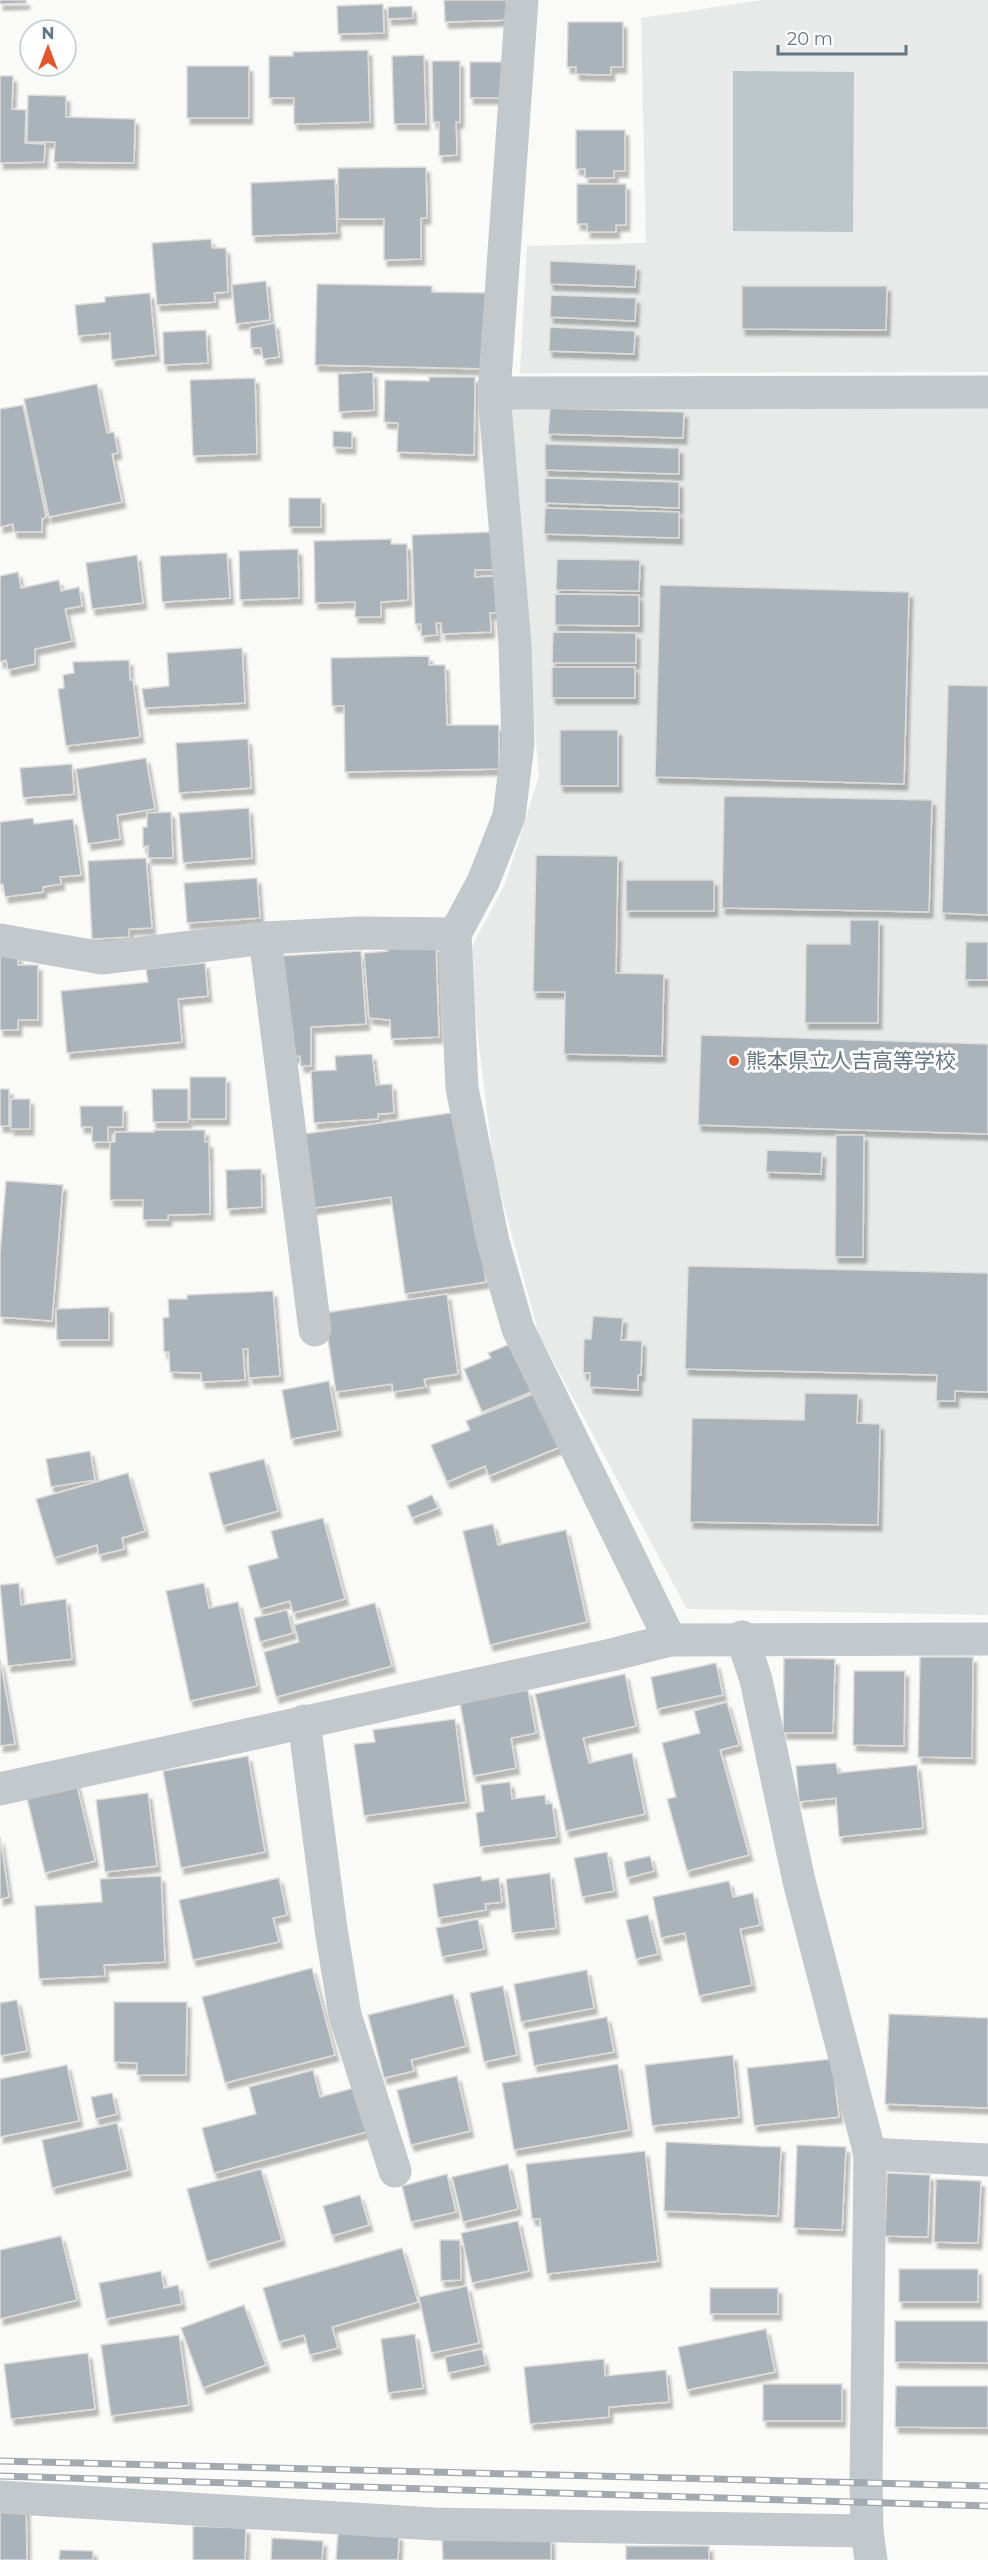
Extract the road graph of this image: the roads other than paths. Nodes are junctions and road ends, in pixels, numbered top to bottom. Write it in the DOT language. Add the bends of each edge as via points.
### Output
graph roads {
  1 [pos="522,0"];
  2 [pos="988,392"];
  3 [pos="494,393"];
  4 [pos="456,934"];
  5 [pos="265,938"];
  6 [pos="0,940"];
  7 [pos="315,1330"];
  8 [pos="742,1638"];
  9 [pos="988,1638"];
  10 [pos="670,1640"];
  11 [pos="304,1721"];
  12 [pos="0,1789"];
  13 [pos="870,2154"];
  14 [pos="988,2160"];
  15 [pos="395,2171"];
  16 [pos="0,2497"];
  17 [pos="869,2546"];
  1 -- 3 [label="street"];
  2 -- 3 [label="street"];
  3 -- 4 [label="street" via="515,645 518,744 509,816 483,882"];
  4 -- 5 [label="street" via="360,933"];
  4 -- 10 [label="street" via="462,1088 493,1242 518,1329"];
  5 -- 6 [label="street" via="102,958"];
  5 -- 7 [label="street"];
  8 -- 9 [label="street"];
  8 -- 10 [label="street"];
  8 -- 13 [label="street" via="756,1680 799,1881"];
  10 -- 11 [label="street"];
  11 -- 12 [label="street"];
  11 -- 15 [label="street" via="345,2015"];
  13 -- 14 [label="street"];
  13 -- 17 [label="street"];
  16 -- 17 [label="street"];
}
